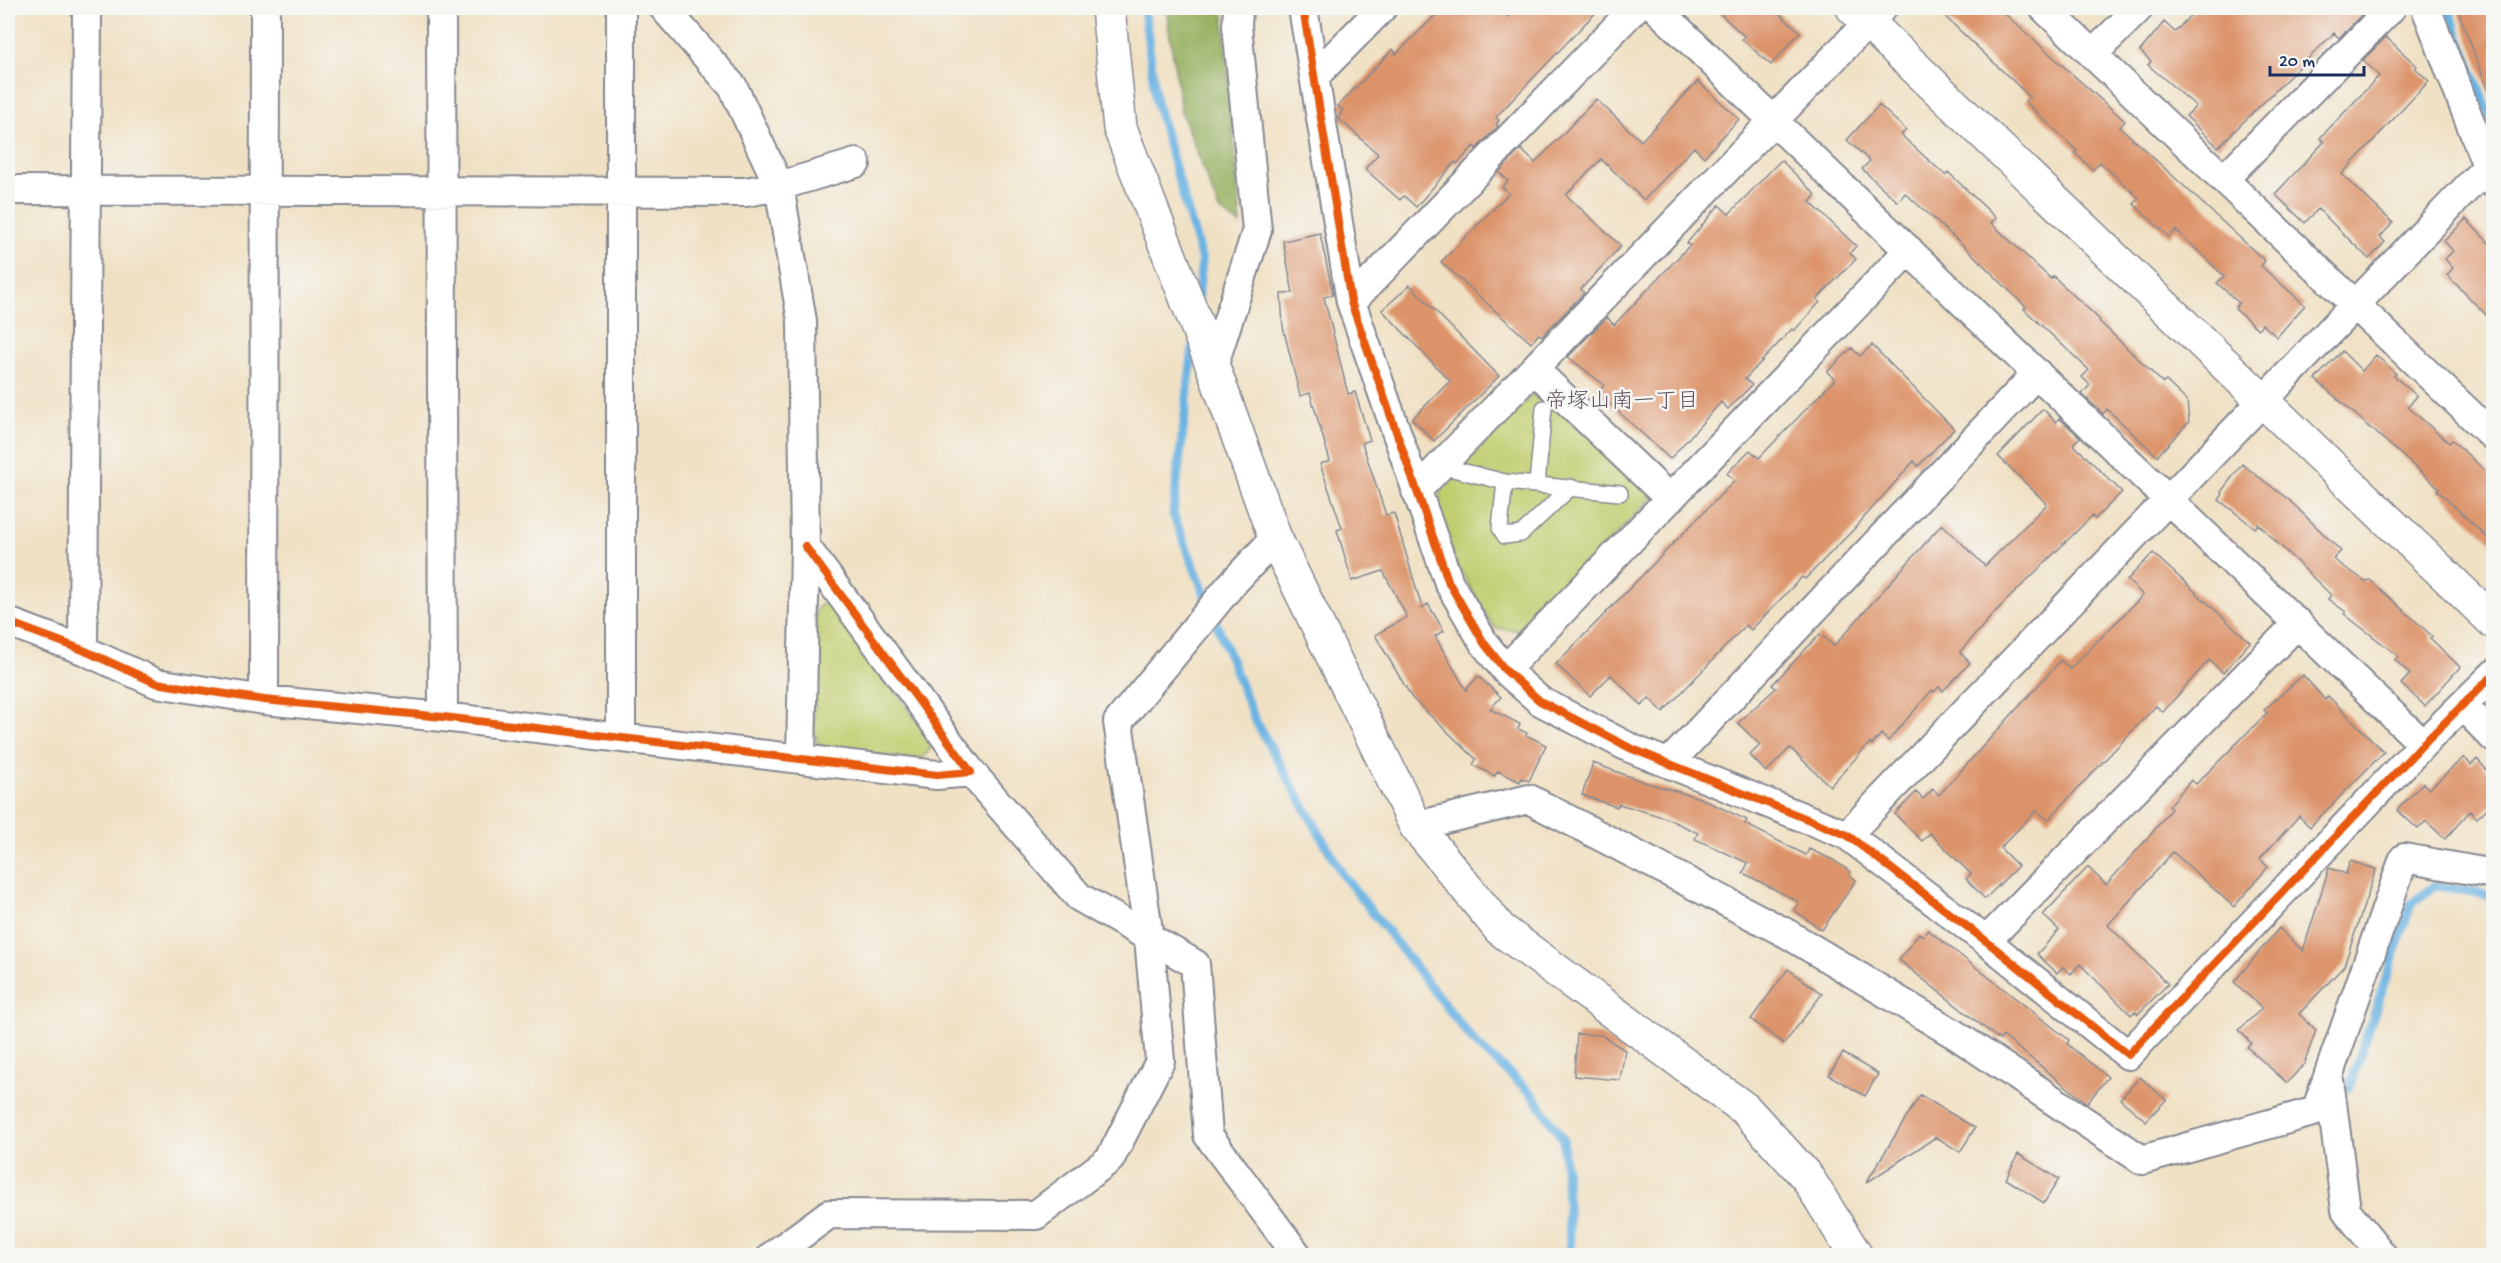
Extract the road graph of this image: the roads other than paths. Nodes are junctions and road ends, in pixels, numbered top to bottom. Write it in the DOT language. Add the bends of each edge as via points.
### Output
graph roads {
  1 [pos="87,8"];
  2 [pos="265,8"];
  3 [pos="441,8"];
  4 [pos="621,8"];
  5 [pos="664,8"];
  6 [pos="1108,8"];
  7 [pos="1238,8"];
  8 [pos="1303,8"];
  9 [pos="1382,8"];
  10 [pos="1635,8"];
  11 [pos="1656,8"];
  12 [pos="2044,8"];
  13 [pos="2139,8"];
  14 [pos="2391,8"];
  15 [pos="2426,8"];
  16 [pos="1868,12"];
  17 [pos="2093,54"];
  18 [pos="1315,76"];
  19 [pos="1774,120"];
  20 [pos="856,163"];
  21 [pos="2490,176"];
  22 [pos="2224,180"];
  23 [pos="779,186"];
  24 [pos="8,190"];
  25 [pos="87,191"];
  26 [pos="265,191"];
  27 [pos="444,192"];
  28 [pos="621,193"];
  29 [pos="1909,250"];
  30 [pos="1351,302"];
  31 [pos="2354,304"];
  32 [pos="1213,367"];
  33 [pos="1534,369"];
  34 [pos="2037,373"];
  35 [pos="2261,402"];
  36 [pos="1544,408"];
  37 [pos="2493,437"];
  38 [pos="1441,466"];
  39 [pos="1505,482"];
  40 [pos="1537,484"];
  41 [pos="1571,487"];
  42 [pos="1416,491"];
  43 [pos="1620,493"];
  44 [pos="1670,499"];
  45 [pos="2169,499"];
  46 [pos="1275,538"];
  47 [pos="805,546"];
  48 [pos="8,622"];
  49 [pos="2493,622"];
  50 [pos="2298,623"];
  51 [pos="83,650"];
  52 [pos="1505,670"];
  53 [pos="2493,674"];
  54 [pos="264,700"];
  55 [pos="2463,706"];
  56 [pos="443,717"];
  57 [pos="621,738"];
  58 [pos="2493,738"];
  59 [pos="2423,744"];
  60 [pos="801,759"];
  61 [pos="1669,763"];
  62 [pos="971,772"];
  63 [pos="1416,826"];
  64 [pos="1847,835"];
  65 [pos="2493,874"];
  66 [pos="1149,938"];
  67 [pos="1986,940"];
  68 [pos="2328,1072"];
  69 [pos="772,1256"];
  70 [pos="1298,1256"];
  71 [pos="1856,1256"];
  72 [pos="2383,1256"];
  1 -- 25 [label="street"];
  2 -- 26 [label="street"];
  3 -- 27 [label="street"];
  4 -- 28 [label="street"];
  5 -- 23 [label="street" via="733,87"];
  6 -- 32 [label="street" via="1120,128"];
  7 -- 32 [label="street" via="1257,230"];
  8 -- 18 [label="street"];
  9 -- 18 [label="street"];
  10 -- 30 [label="street"];
  11 -- 19 [label="street"];
  12 -- 17 [label="street"];
  13 -- 17 [label="street"];
  14 -- 22 [label="street"];
  15 -- 21 [label="street"];
  16 -- 19 [label="street"];
  16 -- 35 [label="street"];
  17 -- 22 [label="street"];
  18 -- 30 [label="street"];
  19 -- 29 [label="street"];
  19 -- 33 [label="street"];
  20 -- 23 [label="street"];
  21 -- 31 [label="street"];
  22 -- 31 [label="street"];
  23 -- 28 [label="street" via="746,192"];
  23 -- 47 [label="street" via="802,321"];
  24 -- 25 [label="street"];
  25 -- 26 [label="street"];
  25 -- 51 [label="street"];
  26 -- 27 [label="street"];
  26 -- 54 [label="street"];
  27 -- 28 [label="street"];
  27 -- 56 [label="street"];
  28 -- 57 [label="street"];
  29 -- 34 [label="street"];
  29 -- 44 [label="street"];
  30 -- 42 [label="street"];
  31 -- 35 [label="street"];
  31 -- 37 [label="street"];
  32 -- 46 [label="street"];
  33 -- 38 [label="street"];
  33 -- 44 [label="street"];
  34 -- 45 [label="street"];
  34 -- 61 [label="street"];
  35 -- 45 [label="street"];
  35 -- 49 [label="street"];
  36 -- 40 [label="lane"];
  38 -- 39 [label="lane"];
  38 -- 42 [label="street"];
  39 -- 40 [label="lane"];
  39 -- 41 [label="lane" via="1500,528 1505,536 1521,534"];
  40 -- 41 [label="lane"];
  41 -- 43 [label="lane"];
  42 -- 52 [label="street" via="1449,582 1484,643"];
  44 -- 52 [label="street"];
  45 -- 50 [label="street"];
  45 -- 64 [label="street"];
  46 -- 63 [label="street"];
  46 -- 66 [label="street" via="1230,586 1118,722"];
  47 -- 60 [label="street"];
  47 -- 62 [label="street"];
  48 -- 51 [label="street"];
  50 -- 59 [label="street"];
  50 -- 67 [label="street"];
  51 -- 54 [label="street" via="156,683"];
  52 -- 61 [label="street" via="1540,701 1630,748"];
  53 -- 55 [label="street"];
  54 -- 56 [label="street"];
  55 -- 58 [label="street"];
  55 -- 59 [label="street"];
  56 -- 57 [label="street"];
  57 -- 60 [label="street"];
  59 -- 67 [label="street" via="2128,1055"];
  60 -- 62 [label="street" via="937,775"];
  61 -- 64 [label="street"];
  62 -- 66 [label="street" via="1079,897"];
  63 -- 68 [label="street" via="1529,799 1786,933 1956,1035 2142,1160 2316,1111"];
  63 -- 71 [label="street" via="1500,929 1745,1109 1807,1177"];
  64 -- 67 [label="street"];
  65 -- 68 [label="street" via="2404,858"];
  66 -- 69 [label="street" via="1160,1061 1110,1159 1036,1215 829,1214"];
  66 -- 70 [label="street" via="1195,964 1208,1135"];
  68 -- 72 [label="street" via="2346,1210"];
}
